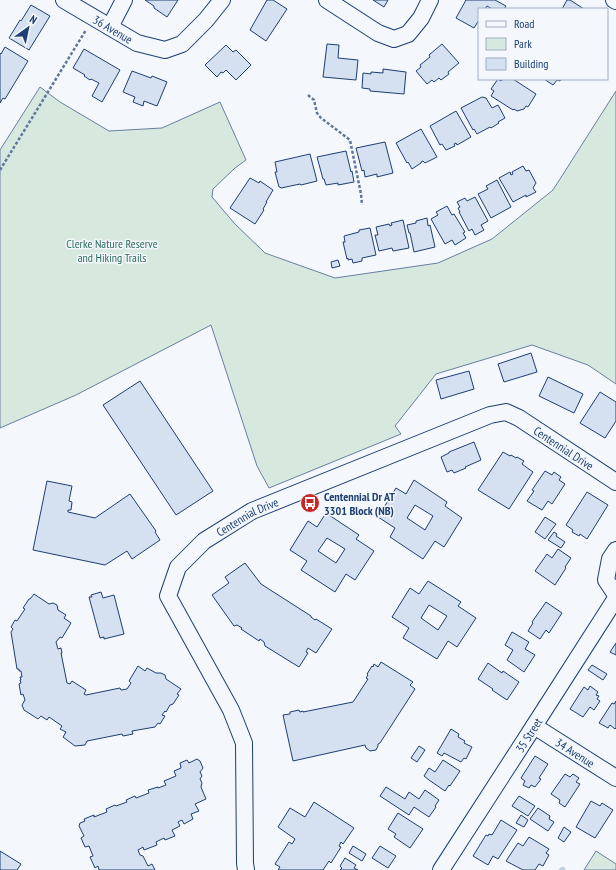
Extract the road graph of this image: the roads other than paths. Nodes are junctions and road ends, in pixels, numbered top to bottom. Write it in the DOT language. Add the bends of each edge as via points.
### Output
graph roads {
  1 [pos="64,0"];
  2 [pos="124,0"];
  3 [pos="222,0"];
  4 [pos="328,0"];
  5 [pos="430,0"];
  6 [pos="110,27"];
  7 [pos="616,482"];
  8 [pos="616,550"];
  9 [pos="616,595"];
  10 [pos="616,598"];
  11 [pos="534,726"];
  12 [pos="616,778"];
  13 [pos="246,870"];
  14 [pos="441,870"];
  1 -- 6 [label="street, 36 Avenue"];
  2 -- 6 [label="street"];
  3 -- 6 [label="street, 36 Avenue" via="182,44 165,50 137,43"];
  4 -- 5 [label="street" via="378,33 394,39 408,34 421,18"];
  7 -- 13 [label="street, Centennial Drive" via="519,418 506,412 490,415 252,511 204,542 178,567 168,596 231,710 244,743"];
  8 -- 9 [label="street" via="610,559 606,580"];
  10 -- 11 [label="street, 35 Street"];
  11 -- 12 [label="street, 34 Avenue"];
  11 -- 14 [label="street, 35 Street"];
}
